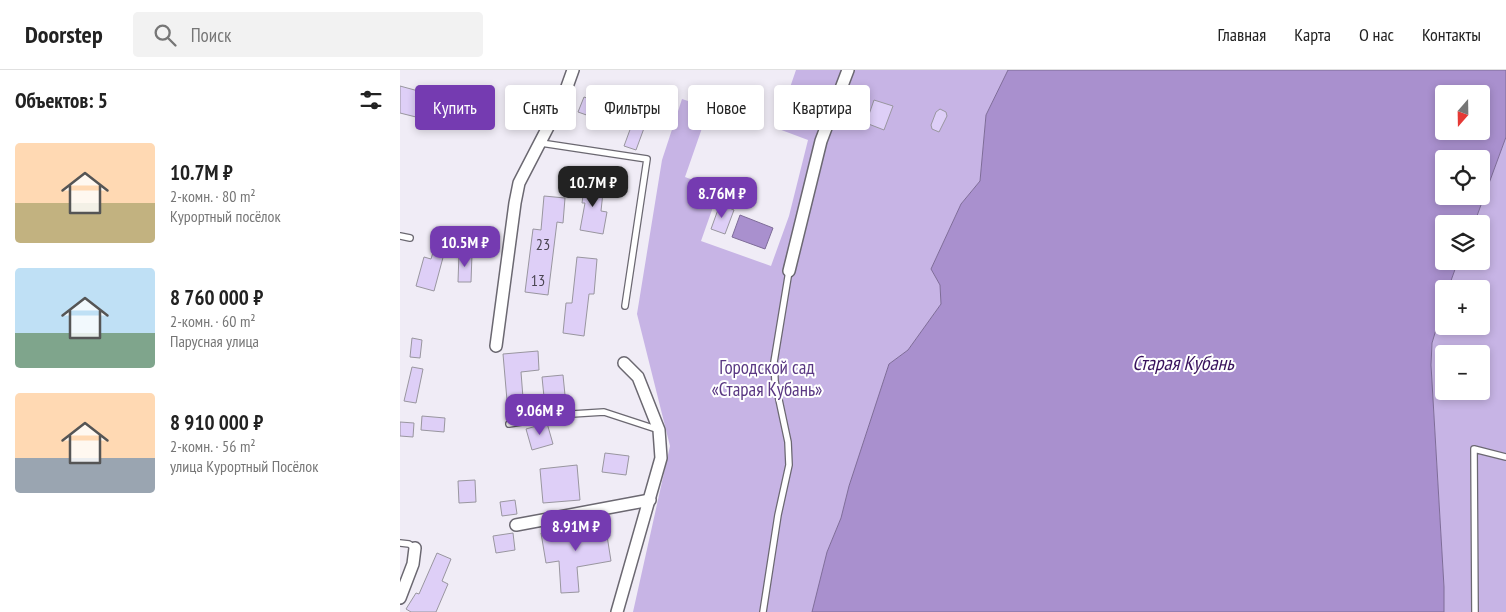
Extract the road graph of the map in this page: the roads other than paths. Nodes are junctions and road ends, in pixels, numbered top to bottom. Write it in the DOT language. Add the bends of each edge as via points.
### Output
graph roads {
  1 [pos="573,70"];
  2 [pos="848,70"];
  3 [pos="541,143"];
  4 [pos="400,236"];
  5 [pos="410,238"];
  6 [pos="789,272"];
  7 [pos="626,306"];
  8 [pos="496,346"];
  9 [pos="624,363"];
  10 [pos="509,424"];
  11 [pos="658,430"];
  12 [pos="1506,457"];
  13 [pos="650,500"];
  14 [pos="516,525"];
  15 [pos="400,543"];
  16 [pos="415,548"];
  17 [pos="400,598"];
  18 [pos="616,612"];
  19 [pos="762,612"];
  20 [pos="1475,612"];
  1 -- 3 [label="street"];
  2 -- 6 [label="street" via="821,141"];
  3 -- 7 [label="lane" via="647,159"];
  3 -- 8 [label="street" via="519,183"];
  4 -- 5 [label="lane"];
  6 -- 19 [label="lane" via="774,362 790,465"];
  9 -- 11 [label="street" via="638,377"];
  10 -- 11 [label="lane" via="604,412"];
  11 -- 13 [label="street" via="661,458"];
  12 -- 20 [label="lane" via="1474,449"];
  13 -- 14 [label="street"];
  13 -- 18 [label="street"];
  15 -- 16 [label="lane"];
  16 -- 17 [label="street" via="413,564"];
}
